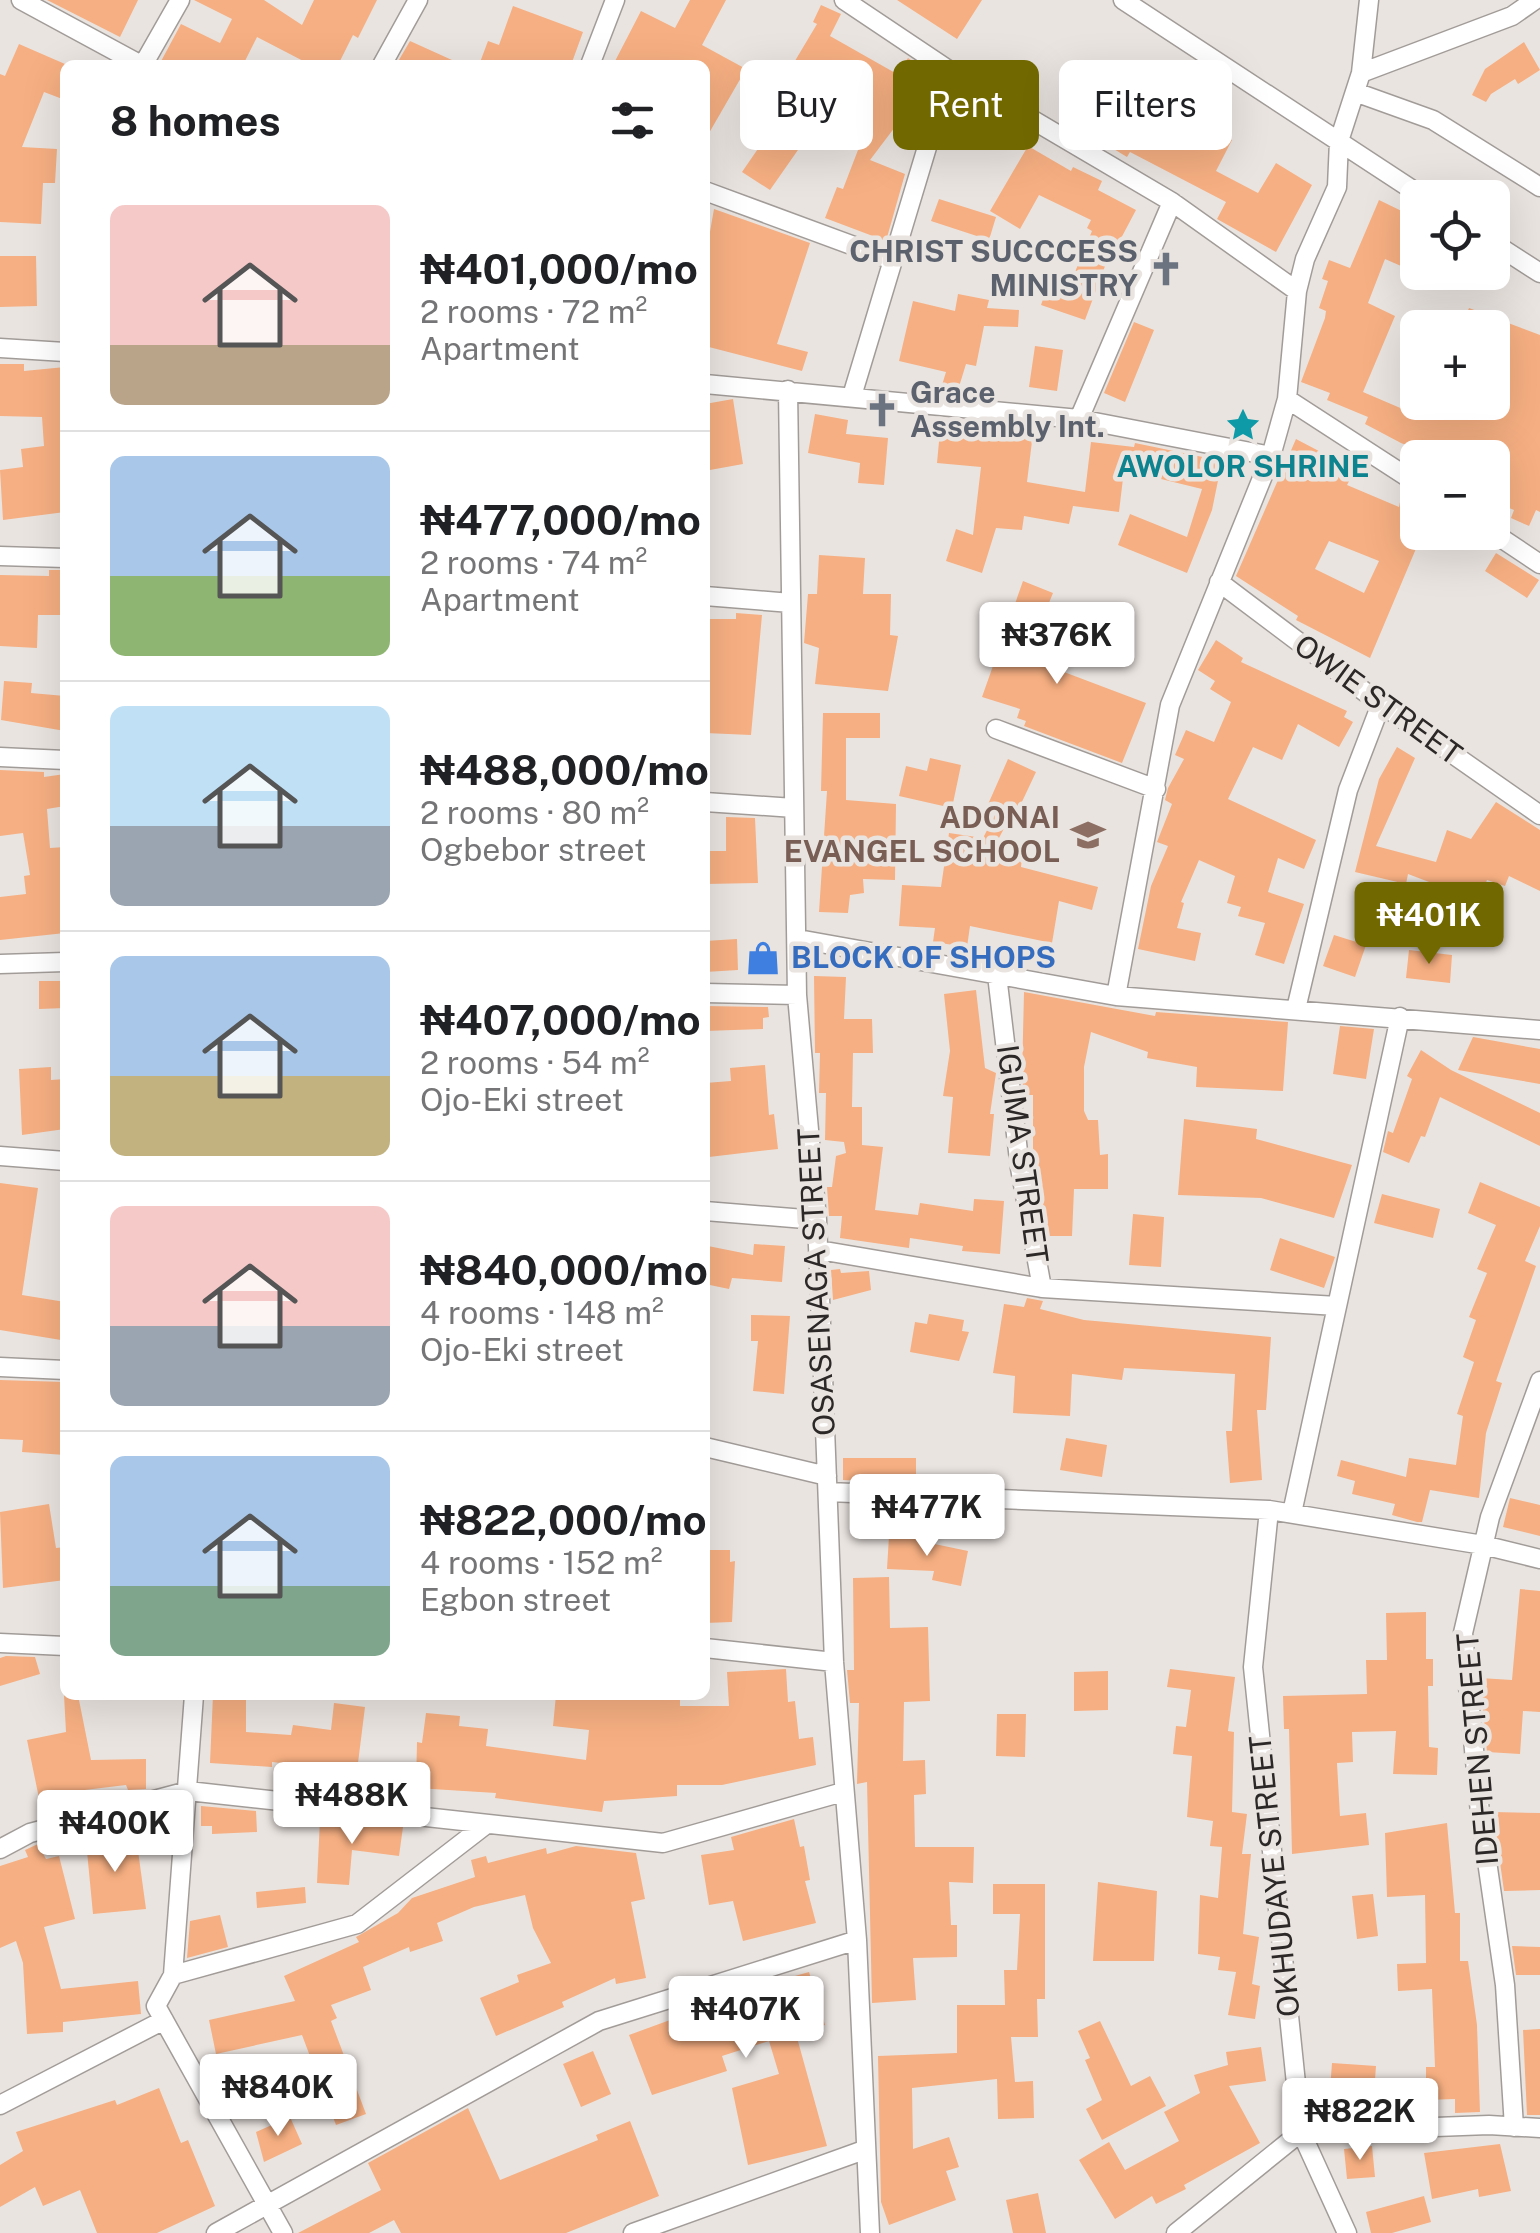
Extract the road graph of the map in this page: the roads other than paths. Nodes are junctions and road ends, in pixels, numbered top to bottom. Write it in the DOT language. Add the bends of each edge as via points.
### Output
graph roads {
  1 [pos="22,0"];
  2 [pos="180,0"];
  3 [pos="418,0"];
  4 [pos="615,0"];
  5 [pos="844,0"];
  6 [pos="1122,0"];
  7 [pos="1369,0"];
  8 [pos="1535,0"];
  9 [pos="133,60"];
  10 [pos="145,60"];
  11 [pos="385,60"];
  12 [pos="592,60"];
  13 [pos="934,60"];
  14 [pos="1362,73"];
  15 [pos="1355,92"];
  16 [pos="1039,124"];
  17 [pos="1339,141"];
  18 [pos="926,150"];
  19 [pos="1400,181"];
  20 [pos="1540,188"];
  21 [pos="710,193"];
  22 [pos="1172,202"];
  23 [pos="1510,254"];
  24 [pos="892,260"];
  25 [pos="1540,273"];
  26 [pos="1297,291"];
  27 [pos="0,348"];
  28 [pos="60,351"];
  29 [pos="710,384"];
  30 [pos="788,390"];
  31 [pos="852,396"];
  32 [pos="1287,399"];
  33 [pos="1079,419"];
  34 [pos="1271,456"];
  35 [pos="1400,472"];
  36 [pos="1510,544"];
  37 [pos="0,556"];
  38 [pos="60,558"];
  39 [pos="1540,564"];
  40 [pos="1219,582"];
  41 [pos="710,596"];
  42 [pos="791,603"];
  43 [pos="1380,704"];
  44 [pos="996,729"];
  45 [pos="0,756"];
  46 [pos="60,760"];
  47 [pos="1156,789"];
  48 [pos="710,802"];
  49 [pos="794,808"];
  50 [pos="1540,814"];
  51 [pos="798,939"];
  52 [pos="60,962"];
  53 [pos="0,964"];
  54 [pos="998,974"];
  55 [pos="710,994"];
  56 [pos="796,995"];
  57 [pos="1116,996"];
  58 [pos="1296,1010"];
  59 [pos="1400,1017"];
  60 [pos="1540,1030"];
  61 [pos="0,1156"];
  62 [pos="60,1161"];
  63 [pos="710,1211"];
  64 [pos="818,1220"];
  65 [pos="819,1250"];
  66 [pos="1042,1288"];
  67 [pos="1337,1306"];
  68 [pos="0,1367"];
  69 [pos="60,1370"];
  70 [pos="1540,1381"];
  71 [pos="710,1449"];
  72 [pos="828,1484"];
  73 [pos="1268,1510"];
  74 [pos="1292,1514"];
  75 [pos="1484,1545"];
  76 [pos="1540,1559"];
  77 [pos="0,1644"];
  78 [pos="60,1646"];
  79 [pos="710,1649"];
  80 [pos="834,1662"];
  81 [pos="194,1700"];
  82 [pos="188,1790"];
  83 [pos="842,1792"];
  84 [pos="484,1826"];
  85 [pos="0,1849"];
  86 [pos="857,1940"];
  87 [pos="173,1975"];
  88 [pos="164,2020"];
  89 [pos="0,2104"];
  90 [pos="1514,2127"];
  91 [pos="1540,2128"];
  92 [pos="1300,2132"];
  93 [pos="864,2150"];
  94 [pos="266,2204"];
  95 [pos="216,2233"];
  96 [pos="284,2233"];
  97 [pos="633,2233"];
  98 [pos="870,2233"];
  99 [pos="1176,2233"];
  100 [pos="1347,2233"];
  1 -- 9 [label="street"];
  2 -- 10 [label="street"];
  3 -- 11 [label="street"];
  4 -- 12 [label="street"];
  5 -- 13 [label="street"];
  6 -- 17 [label="street"];
  7 -- 14 [label="street"];
  8 -- 14 [label="street" via="1512,16"];
  14 -- 15 [label="street"];
  15 -- 17 [label="street"];
  15 -- 20 [label="street" via="1433,120"];
  16 -- 22 [label="street"];
  17 -- 19 [label="street"];
  17 -- 26 [label="street" via="1337,187"];
  18 -- 24 [label="street"];
  21 -- 24 [label="street"];
  22 -- 26 [label="street"];
  22 -- 33 [label="street"];
  23 -- 25 [label="street"];
  24 -- 31 [label="street"];
  26 -- 32 [label="street"];
  27 -- 28 [label="street"];
  29 -- 30 [label="street"];
  30 -- 31 [label="street"];
  30 -- 42 [label="street, OSASENAGA STREET"];
  31 -- 33 [label="street"];
  32 -- 34 [label="street"];
  32 -- 35 [label="street"];
  33 -- 34 [label="street"];
  34 -- 40 [label="street"];
  36 -- 39 [label="street"];
  37 -- 38 [label="street"];
  40 -- 43 [label="street, OWIE STREET"];
  40 -- 47 [label="street" via="1170,705"];
  41 -- 42 [label="street"];
  42 -- 49 [label="street, OSASENAGA STREET"];
  43 -- 50 [label="street, OWIE STREET"];
  43 -- 58 [label="street" via="1348,790"];
  44 -- 47 [label="street"];
  45 -- 46 [label="street"];
  47 -- 57 [label="street"];
  48 -- 49 [label="street"];
  49 -- 51 [label="street, OSASENAGA STREET"];
  51 -- 54 [label="street"];
  51 -- 56 [label="street, OSASENAGA STREET"];
  52 -- 53 [label="street"];
  54 -- 57 [label="street"];
  54 -- 66 [label="street, IGUMA STREET" via="1020,1168"];
  55 -- 56 [label="street"];
  56 -- 64 [label="street, OSASENAGA STREET"];
  57 -- 58 [label="street"];
  58 -- 59 [label="street"];
  59 -- 60 [label="street"];
  59 -- 67 [label="street"];
  61 -- 62 [label="street"];
  63 -- 64 [label="street"];
  64 -- 65 [label="street, OSASENAGA STREET"];
  65 -- 66 [label="street, IGUMA STREET"];
  65 -- 72 [label="street, OSASENAGA STREET"];
  66 -- 67 [label="street"];
  67 -- 74 [label="street"];
  68 -- 69 [label="street"];
  70 -- 75 [label="street, IDEHEN STREET"];
  71 -- 72 [label="street"];
  72 -- 73 [label="street"];
  72 -- 80 [label="street, OSASENAGA STREET"];
  73 -- 74 [label="street"];
  73 -- 92 [label="street, OKHUDAYE STREET" via="1253,1667"];
  74 -- 75 [label="street"];
  75 -- 76 [label="street"];
  75 -- 90 [label="street, IDEHEN STREET" via="1462,1633 1506,1985"];
  77 -- 78 [label="street"];
  79 -- 80 [label="street"];
  80 -- 83 [label="street, OSASENAGA STREET"];
  81 -- 82 [label="street"];
  82 -- 84 [label="street"];
  82 -- 85 [label="street" via="30,1833"];
  82 -- 87 [label="street"];
  83 -- 84 [label="street" via="663,1843"];
  83 -- 86 [label="street, OSASENAGA STREET"];
  84 -- 87 [label="street" via="357,1924"];
  86 -- 93 [label="street, OSASENAGA STREET"];
  86 -- 94 [label="street" via="598,2020"];
  87 -- 88 [label="street" via="156,2006"];
  88 -- 89 [label="street"];
  88 -- 94 [label="street"];
  90 -- 91 [label="street"];
  90 -- 92 [label="street"];
  92 -- 99 [label="street"];
  92 -- 100 [label="street, OKHUDAYE STREET"];
  93 -- 97 [label="street"];
  93 -- 98 [label="street, OSASENAGA STREET"];
  94 -- 95 [label="street"];
  94 -- 96 [label="street"];
}
